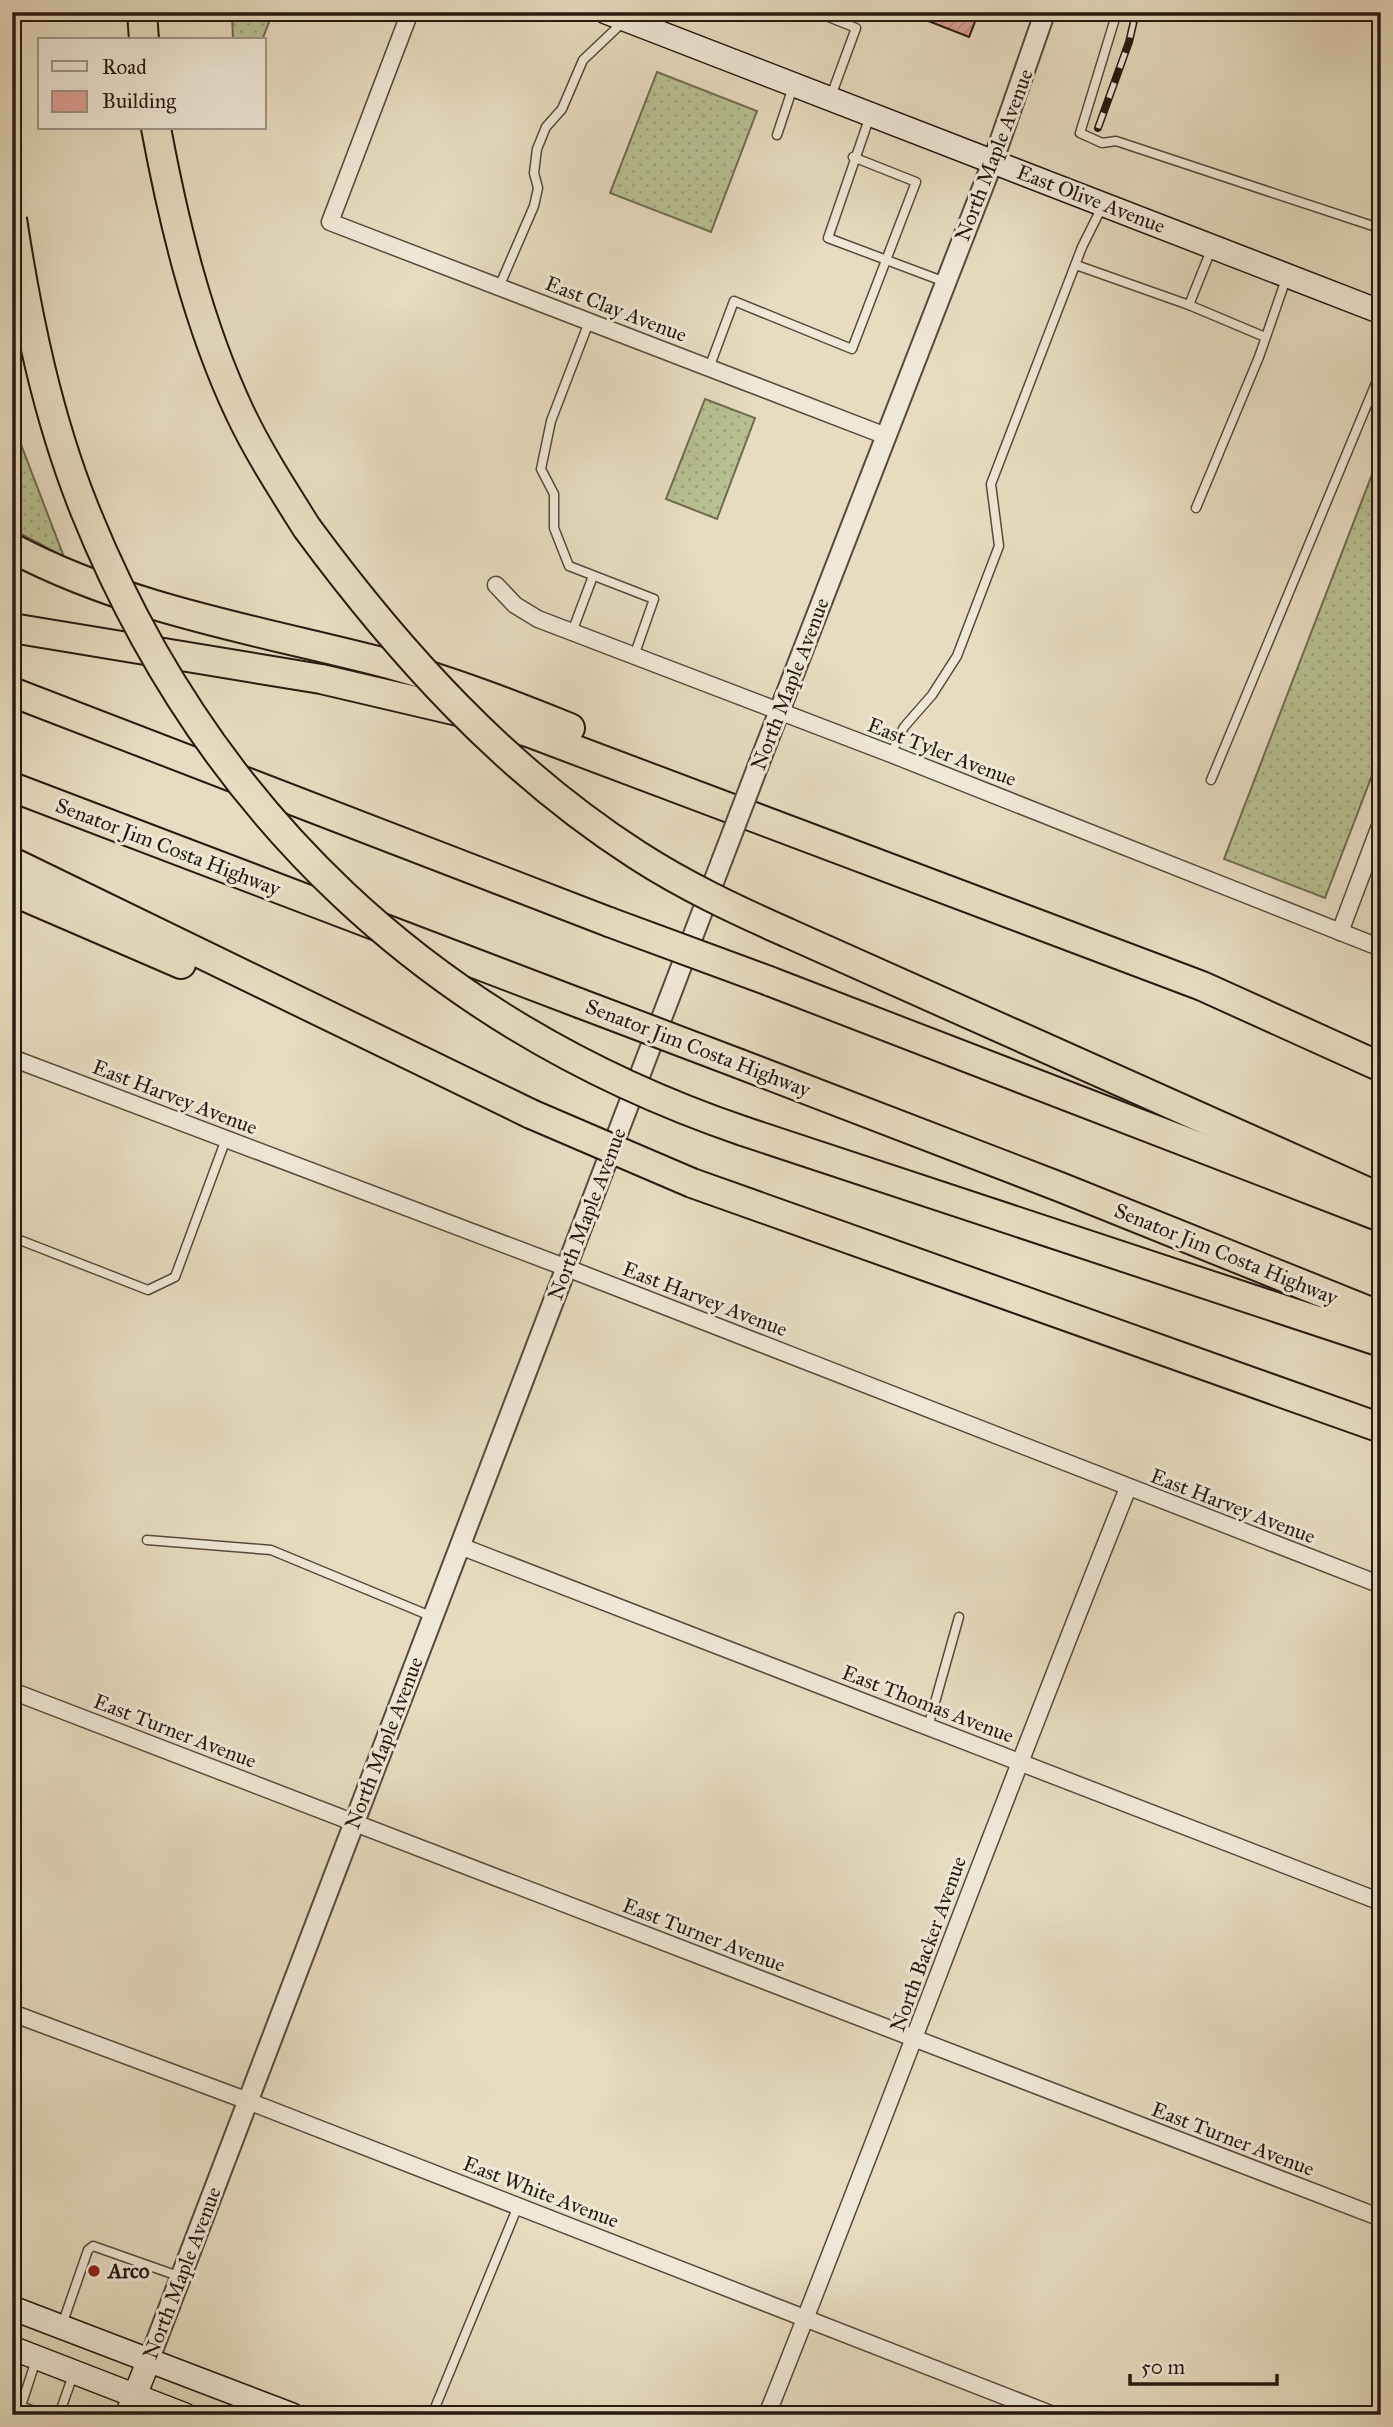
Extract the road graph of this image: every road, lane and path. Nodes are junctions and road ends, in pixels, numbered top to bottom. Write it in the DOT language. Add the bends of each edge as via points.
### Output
graph roads {
  1 [pos="142,12"];
  2 [pos="410,12"];
  3 [pos="816,12"];
  4 [pos="1045,12"];
  5 [pos="1117,12"];
  6 [pos="622,15"];
  7 [pos="144,38"];
  8 [pos="794,84"];
  9 [pos="830,98"];
  10 [pos="871,114"];
  11 [pos="156,130"];
  12 [pos="777,135"];
  13 [pos="853,158"];
  14 [pos="993,161"];
  15 [pos="1103,204"];
  16 [pos="12,219"];
  17 [pos="1381,232"];
  18 [pos="1212,247"];
  19 [pos="887,260"];
  20 [pos="1076,265"];
  21 [pos="1287,275"];
  22 [pos="945,282"];
  23 [pos="499,287"];
  24 [pos="1189,305"];
  25 [pos="1381,312"];
  26 [pos="589,321"];
  27 [pos="1265,337"];
  28 [pos="709,368"];
  29 [pos="1381,371"];
  30 [pos="886,436"];
  31 [pos="1196,508"];
  32 [pos="12,548"];
  33 [pos="593,576"];
  34 [pos="496,585"];
  35 [pos="12,628"];
  36 [pos="572,633"];
  37 [pos="634,657"];
  38 [pos="12,692"];
  39 [pos="778,712"];
  40 [pos="891,754"];
  41 [pos="1212,780"];
  42 [pos="12,787"];
  43 [pos="1381,823"];
  44 [pos="808,836"];
  45 [pos="12,863"];
  46 [pos="12,891"];
  47 [pos="1339,933"];
  48 [pos="1381,948"];
  49 [pos="13,1061"];
  50 [pos="1381,1066"];
  51 [pos="531,1114"];
  52 [pos="226,1139"];
  53 [pos="1381,1198"];
  54 [pos="1381,1217"];
  55 [pos="12,1237"];
  56 [pos="566,1268"];
  57 [pos="1381,1317"];
  58 [pos="1381,1342"];
  59 [pos="1381,1429"];
  60 [pos="1128,1488"];
  61 [pos="146,1540"];
  62 [pos="460,1546"];
  63 [pos="1381,1585"];
  64 [pos="433,1617"];
  65 [pos="958,1617"];
  66 [pos="12,1691"];
  67 [pos="928,1727"];
  68 [pos="1018,1762"];
  69 [pos="354,1822"];
  70 [pos="1381,1902"];
  71 [pos="12,2013"];
  72 [pos="915,2039"];
  73 [pos="248,2101"];
  74 [pos="518,2206"];
  75 [pos="1381,2218"];
  76 [pos="181,2277"];
  77 [pos="12,2308"];
  78 [pos="805,2318"];
  79 [pos="61,2327"];
  80 [pos="12,2348"];
  81 [pos="37,2358"];
  82 [pos="149,2360"];
  83 [pos="74,2372"];
  84 [pos="17,2405"];
  85 [pos="131,2405"];
  86 [pos="45,2415"];
  87 [pos="59,2415"];
  88 [pos="185,2415"];
  89 [pos="292,2415"];
  90 [pos="432,2415"];
  91 [pos="766,2415"];
  92 [pos="1053,2415"];
  1 -- 7 [label="highway"];
  2 -- 23 [label="street, East Clay Avenue" via="330,222"];
  3 -- 9 [label="lane" via="856,28"];
  4 -- 14 [label="street, North Maple Avenue"];
  5 -- 17 [label="lane" via="1080,133 1102,143 1116,141"];
  6 -- 8 [label="main road, East Olive Avenue"];
  6 -- 23 [label="lane" via="583,60 562,109 546,127 537,149 534,206"];
  8 -- 9 [label="main road, East Olive Avenue"];
  8 -- 12 [label="lane"];
  9 -- 10 [label="main road, East Olive Avenue"];
  10 -- 13 [label="lane"];
  10 -- 14 [label="main road, East Olive Avenue"];
  11 -- 53 [label="highway, bridge" via="195,294 216,353 239,412 307,528 408,656 554,794 663,870 788,933"];
  13 -- 19 [label="lane" via="828,239"];
  13 -- 19 [label="lane" via="916,182"];
  14 -- 15 [label="main road, East Olive Avenue"];
  14 -- 22 [label="street, North Maple Avenue"];
  15 -- 18 [label="main road, East Olive Avenue"];
  15 -- 20 [label="lane"];
  16 -- 58 [label="highway, bridge" via="44,386 84,507 145,638 220,757 264,813 367,918 486,1008 632,1089 743,1131"];
  18 -- 21 [label="main road, East Olive Avenue"];
  18 -- 24 [label="lane"];
  19 -- 22 [label="lane"];
  19 -- 28 [label="lane" via="852,349 733,301"];
  20 -- 24 [label="lane"];
  20 -- 40 [label="lane" via="991,484 999,546 957,656 904,727"];
  21 -- 25 [label="main road, East Olive Avenue"];
  21 -- 27 [label="lane"];
  22 -- 30 [label="street, North Maple Avenue"];
  23 -- 26 [label="street, East Clay Avenue"];
  24 -- 27 [label="lane"];
  26 -- 28 [label="street, East Clay Avenue"];
  26 -- 33 [label="lane" via="551,421 541,469 554,494 554,528 569,566"];
  27 -- 31 [label="lane"];
  28 -- 30 [label="street, East Clay Avenue"];
  29 -- 41 [label="lane"];
  30 -- 39 [label="street, North Maple Avenue"];
  32 -- 44 [label="highway" via="149,603 471,690 577,731"];
  33 -- 36 [label="lane"];
  33 -- 37 [label="lane" via="654,599"];
  34 -- 36 [label="street, East Tyler Avenue" via="515,606"];
  35 -- 44 [label="highway" via="321,679 462,712"];
  36 -- 37 [label="street, East Tyler Avenue"];
  37 -- 39 [label="street, East Tyler Avenue"];
  38 -- 54 [label="highway, bridge"];
  39 -- 40 [label="street, East Tyler Avenue"];
  39 -- 56 [label="street, North Maple Avenue, bridge"];
  40 -- 47 [label="street, East Tyler Avenue"];
  42 -- 57 [label="highway, Senator Jim Costa Highway, bridge" via="1060,1187"];
  43 -- 47 [label="street"];
  44 -- 50 [label="highway" via="1202,986"];
  45 -- 51 [label="highway"];
  46 -- 51 [label="highway"];
  47 -- 48 [label="street, East Tyler Avenue"];
  49 -- 52 [label="street, East Harvey Avenue"];
  51 -- 59 [label="highway, bridge" via="692,1183"];
  52 -- 55 [label="lane" via="175,1277 148,1290"];
  52 -- 56 [label="street, East Harvey Avenue"];
  56 -- 60 [label="street, East Harvey Avenue"];
  56 -- 62 [label="street, North Maple Avenue"];
  60 -- 63 [label="street, East Harvey Avenue"];
  60 -- 68 [label="street, North Backer Avenue"];
  61 -- 64 [label="lane" via="271,1550"];
  62 -- 64 [label="street, North Maple Avenue"];
  62 -- 67 [label="street, East Thomas Avenue"];
  64 -- 69 [label="street, North Maple Avenue"];
  65 -- 67 [label="lane"];
  66 -- 69 [label="street, East Turner Avenue"];
  67 -- 68 [label="street, East Thomas Avenue"];
  68 -- 70 [label="street, East Thomas Avenue"];
  68 -- 72 [label="street, North Backer Avenue"];
  69 -- 72 [label="street, East Turner Avenue"];
  69 -- 73 [label="street, North Maple Avenue"];
  71 -- 73 [label="street, East White Avenue"];
  72 -- 75 [label="street, East Turner Avenue"];
  72 -- 78 [label="street, North Backer Avenue"];
  73 -- 74 [label="street, East White Avenue"];
  73 -- 76 [label="street, North Maple Avenue"];
  74 -- 78 [label="street, East White Avenue"];
  74 -- 90 [label="lane"];
  76 -- 79 [label="lane" via="93,2246"];
  76 -- 82 [label="street, North Maple Avenue"];
  77 -- 79 [label="main road"];
  78 -- 91 [label="street, North Backer Avenue"];
  78 -- 92 [label="street, East White Avenue"];
  79 -- 82 [label="main road"];
  80 -- 81 [label="main road"];
  81 -- 83 [label="main road"];
  81 -- 84 [label="lane"];
  82 -- 85 [label="main road, North Maple Avenue"];
  82 -- 89 [label="main road"];
  83 -- 85 [label="main road"];
  83 -- 87 [label="lane"];
  84 -- 86 [label="lane"];
  85 -- 88 [label="main road"];
}
